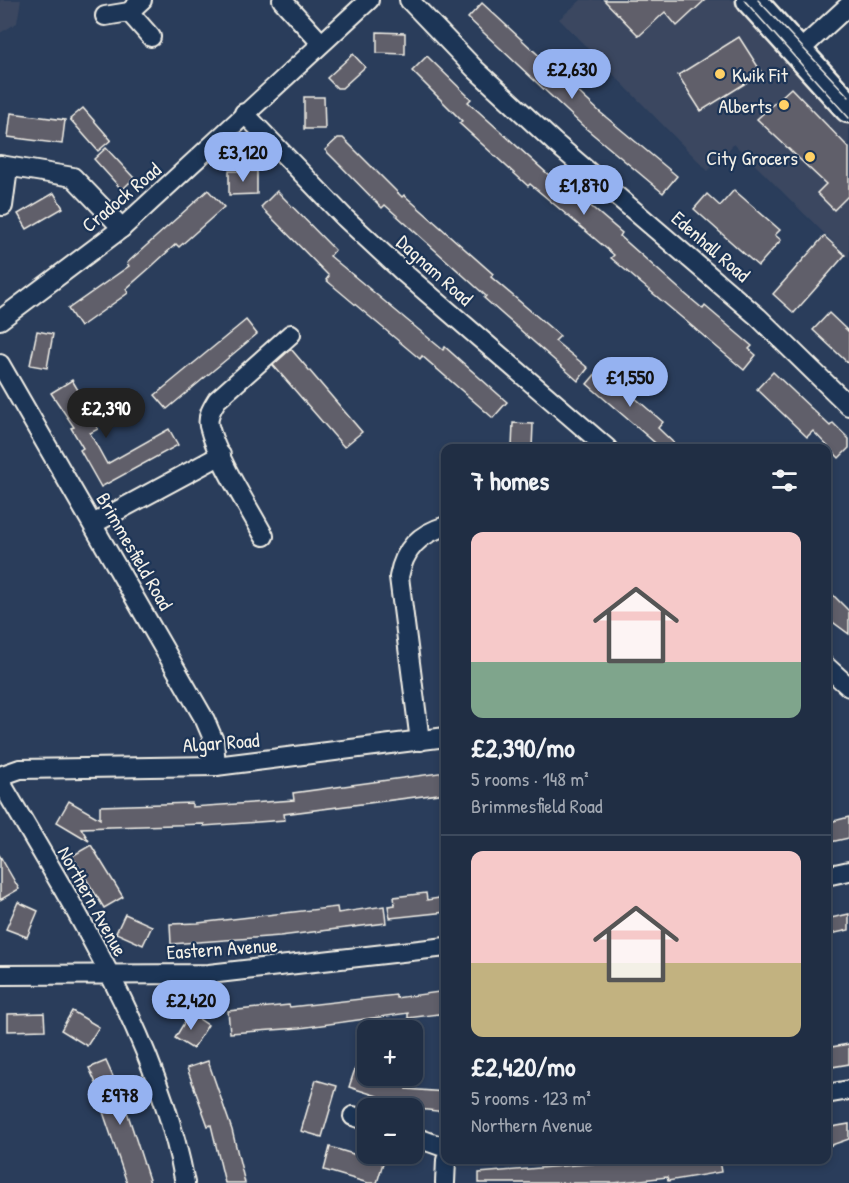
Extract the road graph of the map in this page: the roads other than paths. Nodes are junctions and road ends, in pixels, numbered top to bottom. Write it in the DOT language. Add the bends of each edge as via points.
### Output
graph roads {
  1 [pos="282,0"];
  2 [pos="369,0"];
  3 [pos="410,0"];
  4 [pos="751,0"];
  5 [pos="849,5"];
  6 [pos="135,6"];
  7 [pos="105,16"];
  8 [pos="151,37"];
  9 [pos="321,43"];
  10 [pos="799,51"];
  11 [pos="849,108"];
  12 [pos="244,114"];
  13 [pos="4,166"];
  14 [pos="3,206"];
  15 [pos="122,228"];
  16 [pos="0,320"];
  17 [pos="291,334"];
  18 [pos="0,364"];
  19 [pos="849,406"];
  20 [pos="594,444"];
  21 [pos="221,454"];
  22 [pos="93,524"];
  23 [pos="441,528"];
  24 [pos="264,536"];
  25 [pos="831,671"];
  26 [pos="849,687"];
  27 [pos="441,738"];
  28 [pos="420,741"];
  29 [pos="216,766"];
  30 [pos="0,776"];
  31 [pos="0,781"];
  32 [pos="849,871"];
  33 [pos="831,875"];
  34 [pos="441,948"];
  35 [pos="107,974"];
  36 [pos="0,975"];
  37 [pos="849,1090"];
  38 [pos="831,1093"];
  39 [pos="423,1140"];
  40 [pos="441,1146"];
  41 [pos="446,1164"];
  42 [pos="185,1183"];
  43 [pos="445,1183"];
  1 -- 9 [label="street"];
  2 -- 9 [label="street, Cradock Road"];
  3 -- 19 [label="street, Edenhall Road" via="475,69 758,317"];
  4 -- 10 [label="main road"];
  5 -- 10 [label="street"];
  6 -- 7 [label="street"];
  6 -- 8 [label="street"];
  9 -- 12 [label="street, Cradock Road"];
  10 -- 11 [label="main road"];
  12 -- 15 [label="street, Cradock Road"];
  12 -- 20 [label="street, Dagnam Road" via="344,218"];
  13 -- 14 [label="street"];
  13 -- 15 [label="street" via="73,177"];
  15 -- 16 [label="street, Cradock Road"];
  17 -- 21 [label="street" via="217,400 210,412 209,425"];
  18 -- 22 [label="street, Brimmesfield Road"];
  21 -- 22 [label="street"];
  21 -- 24 [label="street"];
  22 -- 29 [label="street, Brimmesfield Road" via="205,720 214,741"];
  23 -- 28 [label="street" via="416,541 404,559 399,577"];
  25 -- 26 [label="street"];
  27 -- 28 [label="street, Algar Road"];
  28 -- 29 [label="street, Algar Road"];
  29 -- 30 [label="street, Algar Road" via="20,769"];
  31 -- 35 [label="street, Northern Avenue" via="95,944"];
  32 -- 33 [label="street"];
  34 -- 35 [label="street, Eastern Avenue" via="208,974"];
  35 -- 36 [label="street, Eastern Avenue"];
  35 -- 42 [label="street, Northern Avenue" via="155,1081"];
  37 -- 38 [label="street"];
  39 -- 40 [label="street"];
  41 -- 43 [label="street"];
}
